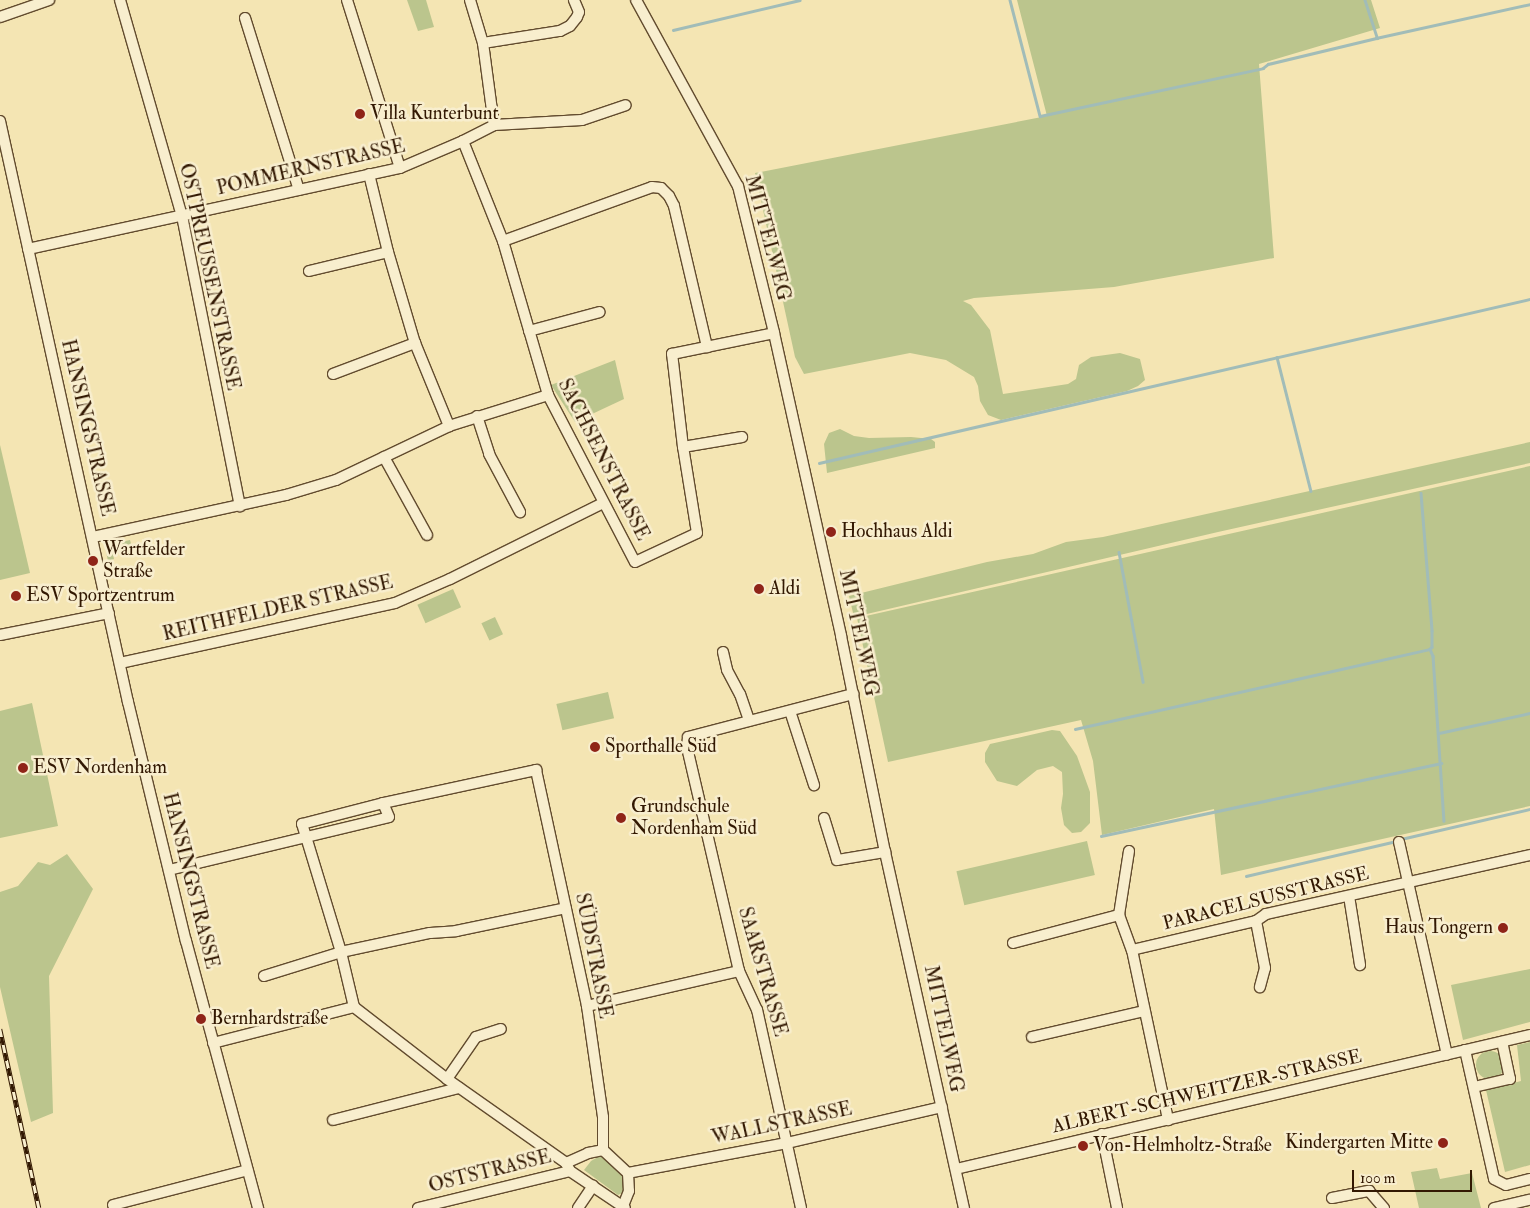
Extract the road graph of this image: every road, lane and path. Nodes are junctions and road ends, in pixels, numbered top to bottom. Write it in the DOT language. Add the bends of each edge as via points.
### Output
graph roads {
  1 [pos="49,0"];
  2 [pos="120,0"];
  3 [pos="347,0"];
  4 [pos="470,0"];
  5 [pos="574,0"];
  6 [pos="636,0"];
  7 [pos="0,17"];
  8 [pos="245,18"];
  9 [pos="483,43"];
  10 [pos="626,105"];
  11 [pos="0,121"];
  12 [pos="494,125"];
  13 [pos="463,142"];
  14 [pos="400,168"];
  15 [pos="369,174"];
  16 [pos="299,190"];
  17 [pos="182,216"];
  18 [pos="503,241"];
  19 [pos="28,249"];
  20 [pos="388,252"];
  21 [pos="309,271"];
  22 [pos="600,312"];
  23 [pos="529,331"];
  24 [pos="774,334"];
  25 [pos="415,343"];
  26 [pos="707,347"];
  27 [pos="333,374"];
  28 [pos="548,395"];
  29 [pos="478,416"];
  30 [pos="449,426"];
  31 [pos="742,438"];
  32 [pos="683,447"];
  33 [pos="384,458"];
  34 [pos="603,503"];
  35 [pos="240,506"];
  36 [pos="520,512"];
  37 [pos="427,535"];
  38 [pos="93,537"];
  39 [pos="109,613"];
  40 [pos="0,635"];
  41 [pos="723,652"];
  42 [pos="120,663"];
  43 [pos="853,694"];
  44 [pos="790,711"];
  45 [pos="749,720"];
  46 [pos="814,785"];
  47 [pos="383,803"];
  48 [pos="824,818"];
  49 [pos="307,837"];
  50 [pos="1399,842"];
  51 [pos="1129,851"];
  52 [pos="885,852"];
  53 [pos="1530,855"];
  54 [pos="169,870"];
  55 [pos="1408,881"];
  56 [pos="1349,896"];
  57 [pos="566,908"];
  58 [pos="1118,915"];
  59 [pos="1256,920"];
  60 [pos="1013,943"];
  61 [pos="1132,950"];
  62 [pos="341,952"];
  63 [pos="1360,965"];
  64 [pos="739,970"];
  65 [pos="264,976"];
  66 [pos="1260,987"];
  67 [pos="587,1006"];
  68 [pos="354,1007"];
  69 [pos="1144,1011"];
  70 [pos="501,1029"];
  71 [pos="1530,1035"];
  72 [pos="1032,1037"];
  73 [pos="1502,1042"];
  74 [pos="213,1043"];
  75 [pos="1465,1050"];
  76 [pos="1447,1055"];
  77 [pos="447,1079"];
  78 [pos="1474,1087"];
  79 [pos="459,1088"];
  80 [pos="942,1106"];
  81 [pos="333,1120"];
  82 [pos="1168,1120"];
  83 [pos="1102,1134"];
  84 [pos="787,1143"];
  85 [pos="604,1150"];
  86 [pos="568,1167"];
  87 [pos="956,1169"];
  88 [pos="248,1170"];
  89 [pos="628,1173"];
  90 [pos="1530,1179"];
  91 [pos="593,1186"];
  92 [pos="1332,1198"];
  93 [pos="1530,1200"];
  94 [pos="112,1203"];
  95 [pos="624,1207"];
  96 [pos="258,1208"];
  97 [pos="418,1208"];
  98 [pos="578,1208"];
  99 [pos="801,1208"];
  100 [pos="964,1208"];
  101 [pos="1117,1208"];
  102 [pos="1384,1208"];
  103 [pos="1494,1208"];
  1 -- 7 [label="street"];
  2 -- 17 [label="street, OSTPREUSSENSTRASSE"];
  3 -- 14 [label="street"];
  4 -- 9 [label="street"];
  5 -- 9 [label="street" via="580,12 570,26 560,31"];
  6 -- 24 [label="street, MITTELWEG" via="738,186"];
  8 -- 16 [label="street"];
  9 -- 12 [label="street"];
  10 -- 12 [label="street, POMMERNSTRASSE" via="582,120"];
  11 -- 19 [label="street, HANSINGSTRASSE"];
  12 -- 13 [label="street, POMMERNSTRASSE"];
  13 -- 14 [label="street, POMMERNSTRASSE"];
  13 -- 18 [label="street, SACHSENSTRASSE"];
  14 -- 15 [label="street, POMMERNSTRASSE"];
  15 -- 16 [label="street, POMMERNSTRASSE"];
  15 -- 20 [label="street"];
  16 -- 17 [label="street, POMMERNSTRASSE"];
  17 -- 19 [label="street, POMMERNSTRASSE"];
  17 -- 35 [label="street, OSTPREUSSENSTRASSE"];
  18 -- 23 [label="street, SACHSENSTRASSE"];
  18 -- 26 [label="street" via="652,187 661,188 674,206"];
  19 -- 38 [label="street, HANSINGSTRASSE"];
  20 -- 21 [label="street"];
  20 -- 25 [label="street"];
  22 -- 23 [label="street"];
  23 -- 28 [label="street, SACHSENSTRASSE"];
  24 -- 26 [label="street, SACHSENSTRASSE"];
  24 -- 43 [label="street, MITTELWEG"];
  25 -- 27 [label="street"];
  25 -- 30 [label="street"];
  26 -- 32 [label="street, SACHSENSTRASSE" via="672,354"];
  28 -- 29 [label="street"];
  28 -- 34 [label="street, SACHSENSTRASSE"];
  29 -- 30 [label="street"];
  29 -- 36 [label="street" via="489,454"];
  30 -- 33 [label="street"];
  31 -- 32 [label="street"];
  32 -- 34 [label="street, SACHSENSTRASSE" via="697,533 635,562"];
  33 -- 35 [label="street" via="336,480"];
  33 -- 37 [label="street"];
  34 -- 42 [label="street, REITHFELDER STRASSE" via="395,603"];
  35 -- 38 [label="street"];
  38 -- 39 [label="street, HANSINGSTRASSE"];
  39 -- 40 [label="street"];
  39 -- 42 [label="street, HANSINGSTRASSE"];
  41 -- 45 [label="street" via="727,670"];
  42 -- 54 [label="street, HANSINGSTRASSE"];
  43 -- 44 [label="street, SAARSTRASSE"];
  43 -- 52 [label="street, MITTELWEG"];
  44 -- 45 [label="street, SAARSTRASSE"];
  44 -- 46 [label="street"];
  45 -- 64 [label="street, SAARSTRASSE" via="688,737 687,747"];
  47 -- 49 [label="street" via="302,824"];
  47 -- 49 [label="street" via="389,817"];
  47 -- 57 [label="street, SÜDSTRASSE" via="536,770"];
  48 -- 52 [label="street" via="837,860"];
  49 -- 54 [label="street"];
  49 -- 62 [label="street"];
  50 -- 55 [label="street"];
  51 -- 58 [label="street"];
  52 -- 80 [label="street, MITTELWEG"];
  53 -- 55 [label="street, PARACELSUSSTRASSE"];
  54 -- 74 [label="street, HANSINGSTRASSE"];
  55 -- 56 [label="street, PARACELSUSSTRASSE"];
  55 -- 76 [label="street"];
  56 -- 59 [label="street, PARACELSUSSTRASSE" via="1266,914"];
  56 -- 63 [label="street"];
  57 -- 62 [label="street"];
  57 -- 67 [label="street, SÜDSTRASSE"];
  58 -- 60 [label="street"];
  58 -- 61 [label="street"];
  59 -- 61 [label="street, PARACELSUSSTRASSE"];
  59 -- 66 [label="street" via="1265,968"];
  61 -- 69 [label="street"];
  62 -- 65 [label="street"];
  62 -- 68 [label="street"];
  64 -- 67 [label="street"];
  64 -- 84 [label="street, SAARSTRASSE" via="757,1010"];
  67 -- 85 [label="street, SÜDSTRASSE" via="603,1117"];
  68 -- 74 [label="street"];
  68 -- 77 [label="street"];
  69 -- 72 [label="street"];
  69 -- 82 [label="street"];
  70 -- 77 [label="street" via="476,1037"];
  71 -- 73 [label="street, ALBERT-SCHWEITZER-STRASSE"];
  73 -- 75 [label="street, ALBERT-SCHWEITZER-STRASSE"];
  73 -- 78 [label="street" via="1510,1079"];
  74 -- 88 [label="street, HANSINGSTRASSE"];
  75 -- 76 [label="street, ALBERT-SCHWEITZER-STRASSE"];
  75 -- 78 [label="street"];
  76 -- 82 [label="street, ALBERT-SCHWEITZER-STRASSE"];
  77 -- 79 [label="street"];
  78 -- 90 [label="street" via="1494,1179 1506,1185"];
  79 -- 81 [label="street"];
  79 -- 86 [label="street"];
  80 -- 84 [label="street, WALLSTRASSE"];
  80 -- 87 [label="street, MITTELWEG"];
  82 -- 83 [label="street, ALBERT-SCHWEITZER-STRASSE"];
  83 -- 87 [label="street, ALBERT-SCHWEITZER-STRASSE"];
  83 -- 101 [label="street"];
  84 -- 89 [label="street, WALLSTRASSE"];
  84 -- 99 [label="street, SAARSTRASSE"];
  85 -- 86 [label="street, OSTSTRASSE" via="588,1153"];
  85 -- 89 [label="street"];
  86 -- 91 [label="street"];
  86 -- 97 [label="street, OSTSTRASSE"];
  87 -- 100 [label="street, MITTELWEG"];
  88 -- 94 [label="street"];
  88 -- 96 [label="street, HANSINGSTRASSE"];
  89 -- 95 [label="street" via="629,1191"];
  91 -- 95 [label="street"];
  91 -- 98 [label="street"];
  92 -- 102 [label="street" via="1369,1191"];
  93 -- 103 [label="street"];
}
